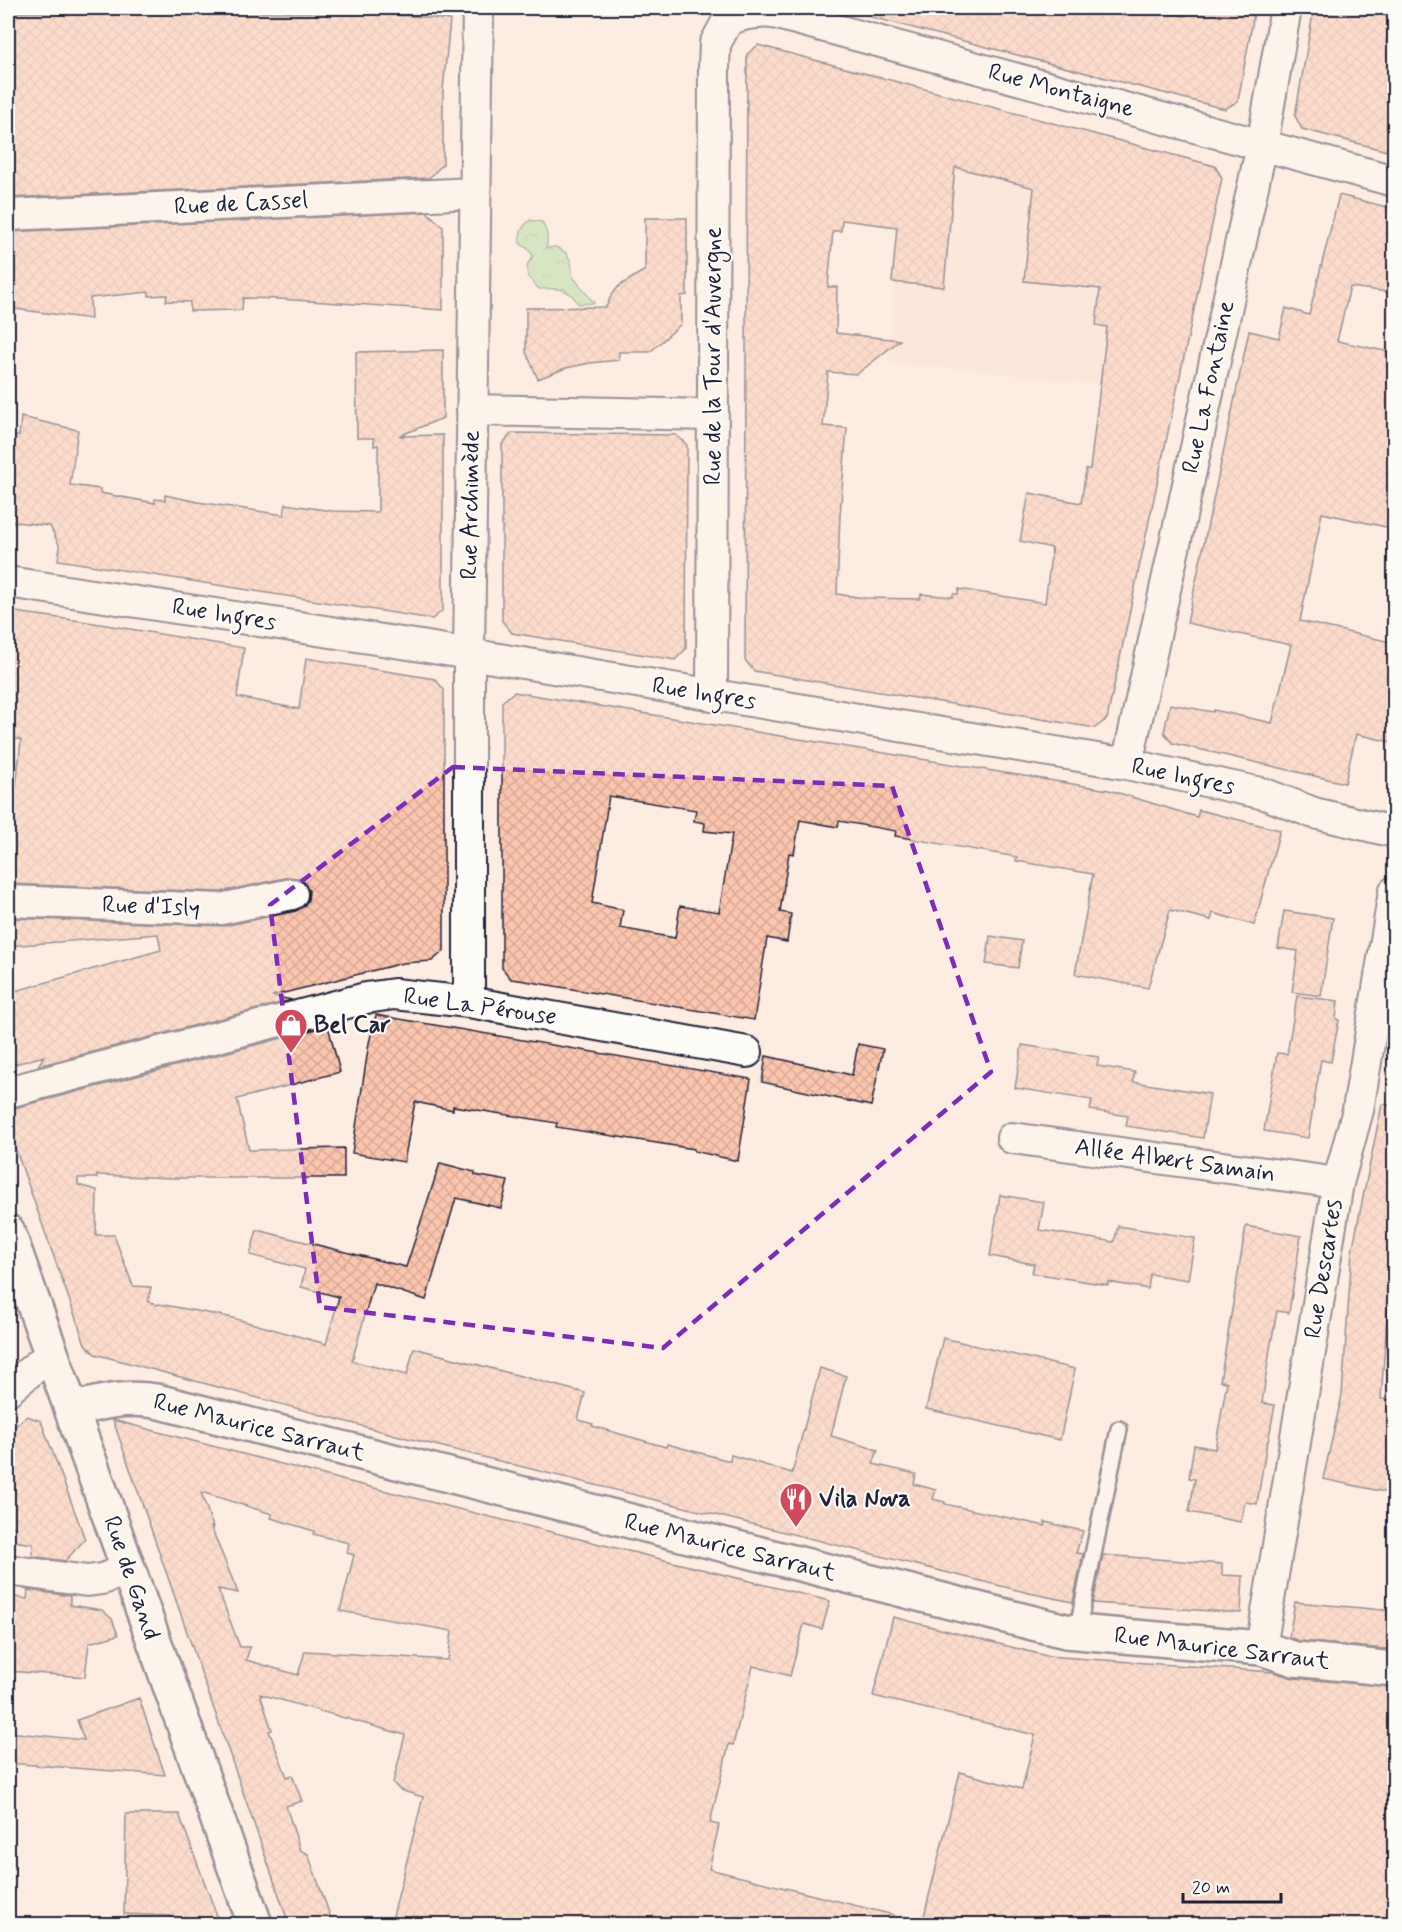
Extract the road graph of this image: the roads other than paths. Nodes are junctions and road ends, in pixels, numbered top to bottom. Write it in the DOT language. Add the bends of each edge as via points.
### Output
graph roads {
  1 [pos="478,8"];
  2 [pos="1286,8"];
  3 [pos="728,20"];
  4 [pos="1262,145"];
  5 [pos="1395,181"];
  6 [pos="474,193"];
  7 [pos="8,214"];
  8 [pos="472,410"];
  9 [pos="712,415"];
  10 [pos="8,582"];
  11 [pos="469,654"];
  12 [pos="712,696"];
  13 [pos="1127,764"];
  14 [pos="1395,832"];
  15 [pos="1395,892"];
  16 [pos="292,894"];
  17 [pos="8,901"];
  18 [pos="470,1002"];
  19 [pos="747,1052"];
  20 [pos="8,1092"];
  21 [pos="1012,1138"];
  22 [pos="1338,1183"];
  23 [pos="8,1232"];
  24 [pos="52,1353"];
  25 [pos="8,1390"];
  26 [pos="72,1410"];
  27 [pos="1119,1428"];
  28 [pos="8,1570"];
  29 [pos="128,1570"];
  30 [pos="1077,1632"];
  31 [pos="1261,1648"];
  32 [pos="1395,1669"];
  33 [pos="255,1924"];
  1 -- 6 [label="street, Rue Archimède"];
  2 -- 4 [label="street, Rue La Fontaine"];
  3 -- 4 [label="street, Rue Montaigne" via="743,14 774,13"];
  3 -- 9 [label="street, Rue de la Tour d'Auvergne" via="715,45 714,67"];
  4 -- 5 [label="street, Rue Montaigne"];
  4 -- 13 [label="street, Rue La Fontaine"];
  6 -- 7 [label="street, Rue de Cassel"];
  6 -- 8 [label="street, Rue Archimède"];
  8 -- 9 [label="street"];
  8 -- 11 [label="street, Rue Archimède"];
  9 -- 12 [label="street, Rue de la Tour d'Auvergne"];
  10 -- 11 [label="street, Rue Ingres"];
  11 -- 12 [label="street, Rue Ingres"];
  11 -- 18 [label="street, Rue Archimède"];
  12 -- 13 [label="street, Rue Ingres"];
  13 -- 14 [label="street, Rue Ingres" via="1265,794 1314,813"];
  15 -- 22 [label="street, Rue Descartes" via="1358,1110"];
  16 -- 17 [label="street, Rue d'Isly" via="221,909"];
  18 -- 19 [label="street, Rue La Pérouse"];
  18 -- 20 [label="street, Rue La Pérouse" via="394,994 366,998"];
  21 -- 22 [label="street, Allée Albert Samain"];
  22 -- 31 [label="street, Rue Descartes"];
  23 -- 24 [label="street, Rue de Gand"];
  24 -- 25 [label="street"];
  24 -- 26 [label="street, Rue de Gand"];
  26 -- 29 [label="street, Rue de Gand"];
  26 -- 30 [label="street, Rue Maurice Sarraut" via="122,1398 156,1401 617,1520"];
  27 -- 30 [label="lane"];
  28 -- 29 [label="street" via="87,1581"];
  29 -- 33 [label="street, Rue de Gand"];
  30 -- 31 [label="street, Rue Maurice Sarraut"];
  31 -- 32 [label="street, Rue Maurice Sarraut" via="1295,1659"];
}
